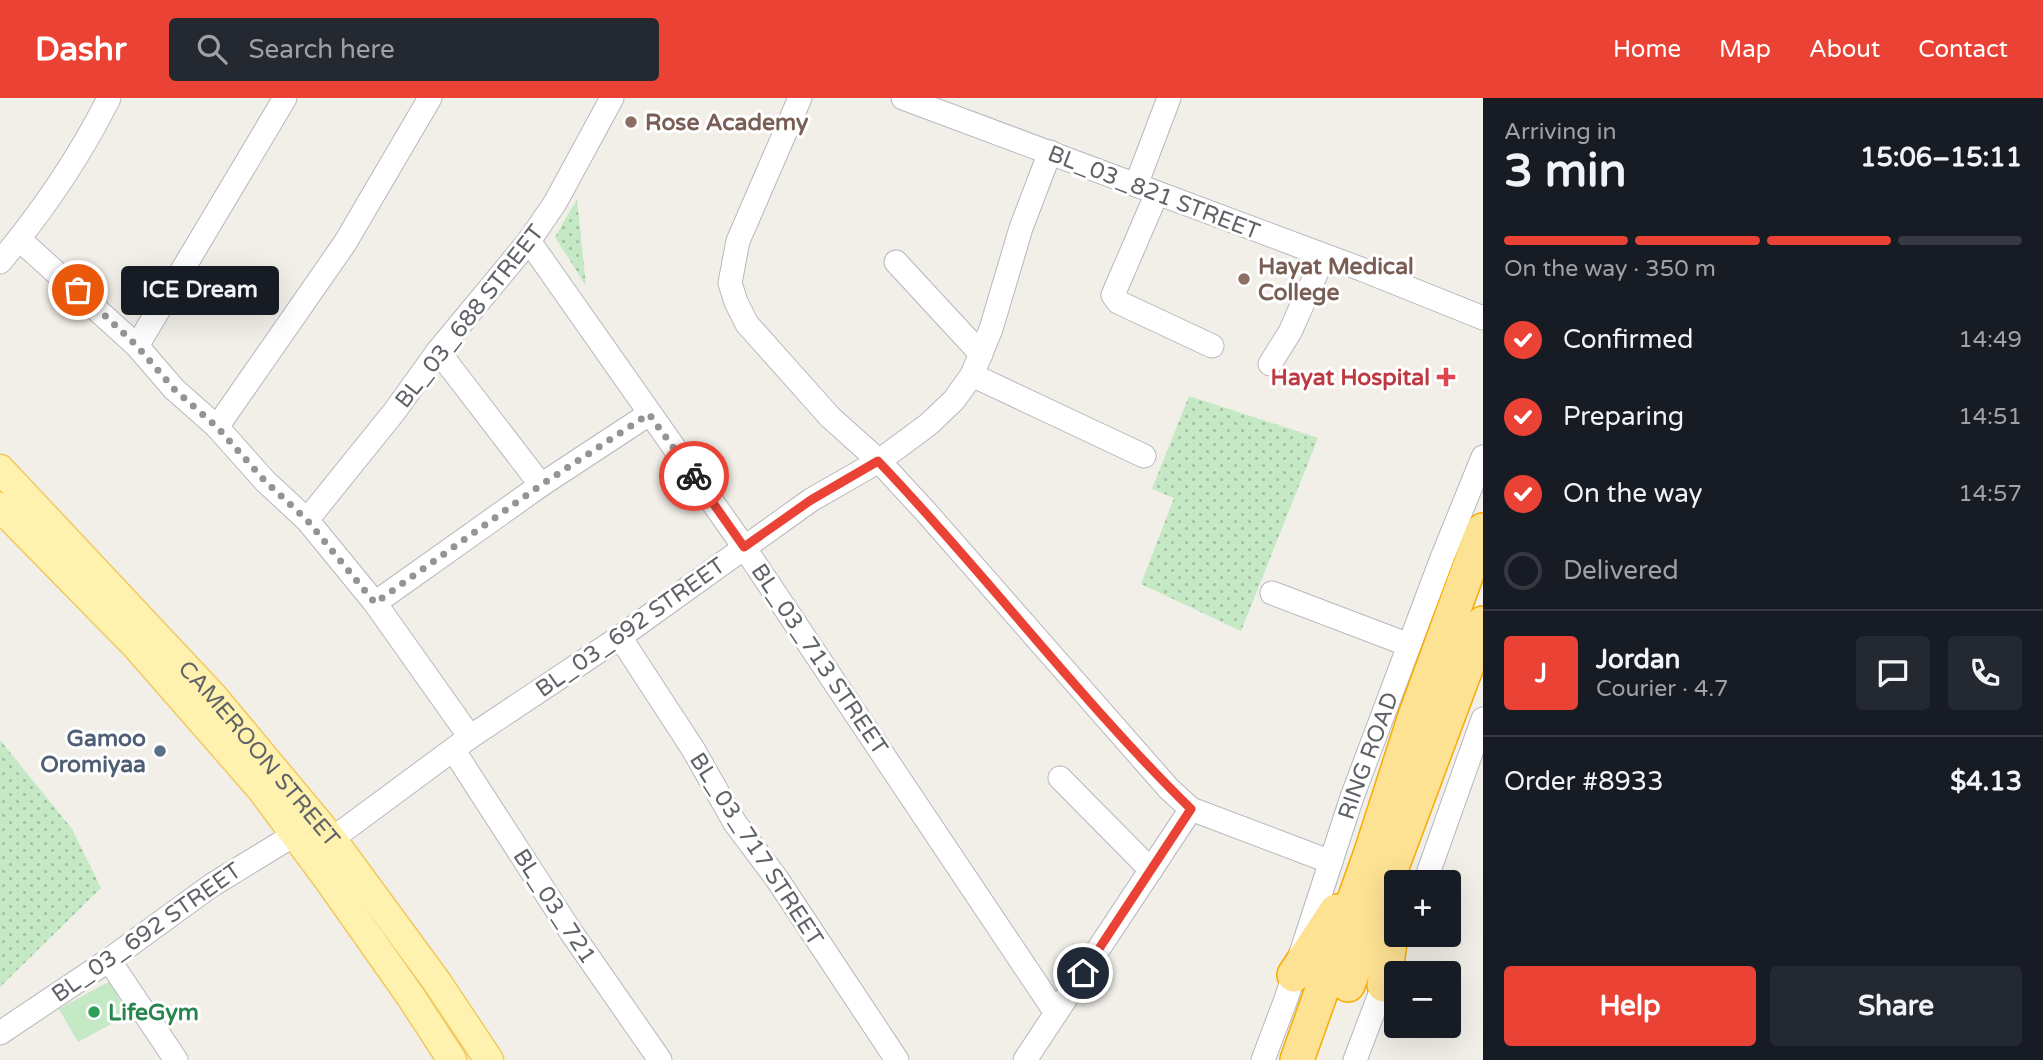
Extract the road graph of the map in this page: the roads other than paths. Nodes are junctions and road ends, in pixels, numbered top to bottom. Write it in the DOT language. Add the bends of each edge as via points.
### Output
graph roads {
  1 [pos="109,98"];
  2 [pos="285,98"];
  3 [pos="430,98"];
  4 [pos="612,98"];
  5 [pos="800,98"];
  6 [pos="903,98"];
  7 [pos="1170,98"];
  8 [pos="928,102"];
  9 [pos="1050,152"];
  10 [pos="1147,189"];
  11 [pos="19,239"];
  12 [pos="529,241"];
  13 [pos="1324,256"];
  14 [pos="0,262"];
  15 [pos="895,262"];
  16 [pos="1483,318"];
  17 [pos="137,346"];
  18 [pos="1212,346"];
  19 [pos="438,351"];
  20 [pos="981,354"];
  21 [pos="1269,364"];
  22 [pos="972,375"];
  23 [pos="649,414"];
  24 [pos="217,427"];
  25 [pos="1144,456"];
  26 [pos="1483,457"];
  27 [pos="878,461"];
  28 [pos="0,469"];
  29 [pos="541,485"];
  30 [pos="0,507"];
  31 [pos="307,520"];
  32 [pos="1483,530"];
  33 [pos="744,547"];
  34 [pos="1272,593"];
  35 [pos="375,603"];
  36 [pos="1483,623"];
  37 [pos="620,637"];
  38 [pos="1409,645"];
  39 [pos="1483,719"];
  40 [pos="462,744"];
  41 [pos="1060,778"];
  42 [pos="1191,809"];
  43 [pos="1407,830"];
  44 [pos="294,835"];
  45 [pos="332,839"];
  46 [pos="1371,852"];
  47 [pos="1331,862"];
  48 [pos="1151,870"];
  49 [pos="1401,870"];
  50 [pos="1429,870"];
  51 [pos="110,960"];
  52 [pos="1294,975"];
  53 [pos="437,982"];
  54 [pos="1384,985"];
  55 [pos="411,997"];
  56 [pos="1328,1005"];
  57 [pos="1056,1013"];
  58 [pos="0,1033"];
  59 [pos="176,1060"];
  60 [pos="452,1060"];
  61 [pos="489,1060"];
  62 [pos="660,1060"];
  63 [pos="897,1060"];
  64 [pos="1025,1060"];
  65 [pos="1263,1060"];
  66 [pos="1297,1060"];
  67 [pos="1320,1060"];
  68 [pos="1355,1060"];
  1 -- 11 [label="street"];
  2 -- 17 [label="street"];
  3 -- 24 [label="street" via="345,243"];
  4 -- 12 [label="street, BL_03_688 STREET"];
  5 -- 27 [label="street" via="738,241 730,283 747,324 830,417"];
  6 -- 8 [label="street, BL_03_821 STREET"];
  7 -- 10 [label="street"];
  8 -- 9 [label="street, BL_03_821 STREET"];
  9 -- 10 [label="street, BL_03_821 STREET"];
  9 -- 20 [label="street, BL_03_692 STREET"];
  10 -- 13 [label="street, BL_03_821 STREET"];
  10 -- 18 [label="street" via="1113,295 1118,302"];
  11 -- 14 [label="street"];
  11 -- 17 [label="street, BL_03_721"];
  12 -- 19 [label="street, BL_03_688 STREET"];
  12 -- 23 [label="street, BL_03_713 STREET"];
  13 -- 16 [label="street, BL_03_821 STREET"];
  13 -- 21 [label="street" via="1290,332"];
  15 -- 20 [label="street"];
  17 -- 24 [label="street, BL_03_721" via="174,389"];
  19 -- 29 [label="street"];
  19 -- 31 [label="street, BL_03_688 STREET"];
  20 -- 22 [label="street, BL_03_692 STREET"];
  22 -- 25 [label="street"];
  22 -- 27 [label="street, BL_03_692 STREET" via="929,424"];
  23 -- 29 [label="street"];
  23 -- 33 [label="street, BL_03_713 STREET"];
  24 -- 31 [label="street, BL_03_721"];
  26 -- 38 [label="street, RING ROAD"];
  27 -- 33 [label="street, BL_03_692 STREET"];
  27 -- 42 [label="street"];
  28 -- 45 [label="main road, CAMEROON STREET" via="212,695"];
  29 -- 35 [label="street"];
  30 -- 44 [label="main road, CAMEROON STREET" via="137,647 261,789"];
  31 -- 35 [label="street, BL_03_721"];
  32 -- 46 [label="highway, RING ROAD"];
  33 -- 37 [label="street, BL_03_692 STREET"];
  33 -- 57 [label="street, BL_03_713 STREET"];
  34 -- 38 [label="street"];
  35 -- 40 [label="street, BL_03_721"];
  36 -- 43 [label="highway, RING ROAD"];
  37 -- 40 [label="street, BL_03_692 STREET"];
  37 -- 63 [label="street, BL_03_717 STREET" via="735,823"];
  38 -- 47 [label="street, RING ROAD"];
  39 -- 50 [label="street"];
  40 -- 45 [label="street, BL_03_692 STREET"];
  40 -- 62 [label="street, BL_03_721" via="571,932"];
  41 -- 48 [label="street"];
  42 -- 47 [label="street"];
  42 -- 48 [label="street"];
  43 -- 49 [label="highway"];
  43 -- 56 [label="highway, RING ROAD"];
  44 -- 51 [label="street, BL_03_692 STREET" via="212,885"];
  44 -- 55 [label="main road, CAMEROON STREET"];
  45 -- 53 [label="main road, CAMEROON STREET"];
  46 -- 52 [label="highway"];
  46 -- 56 [label="highway, RING ROAD"];
  47 -- 52 [label="street, RING ROAD"];
  48 -- 57 [label="street"];
  51 -- 58 [label="street, BL_03_692 STREET"];
  51 -- 59 [label="street"];
  52 -- 65 [label="street, RING ROAD"];
  53 -- 55 [label="main road"];
  53 -- 61 [label="main road, CAMEROON STREET"];
  54 -- 68 [label="street"];
  55 -- 60 [label="main road, CAMEROON STREET"];
  56 -- 66 [label="highway, RING ROAD"];
  56 -- 67 [label="highway, RING ROAD"];
  57 -- 64 [label="street"];
}
